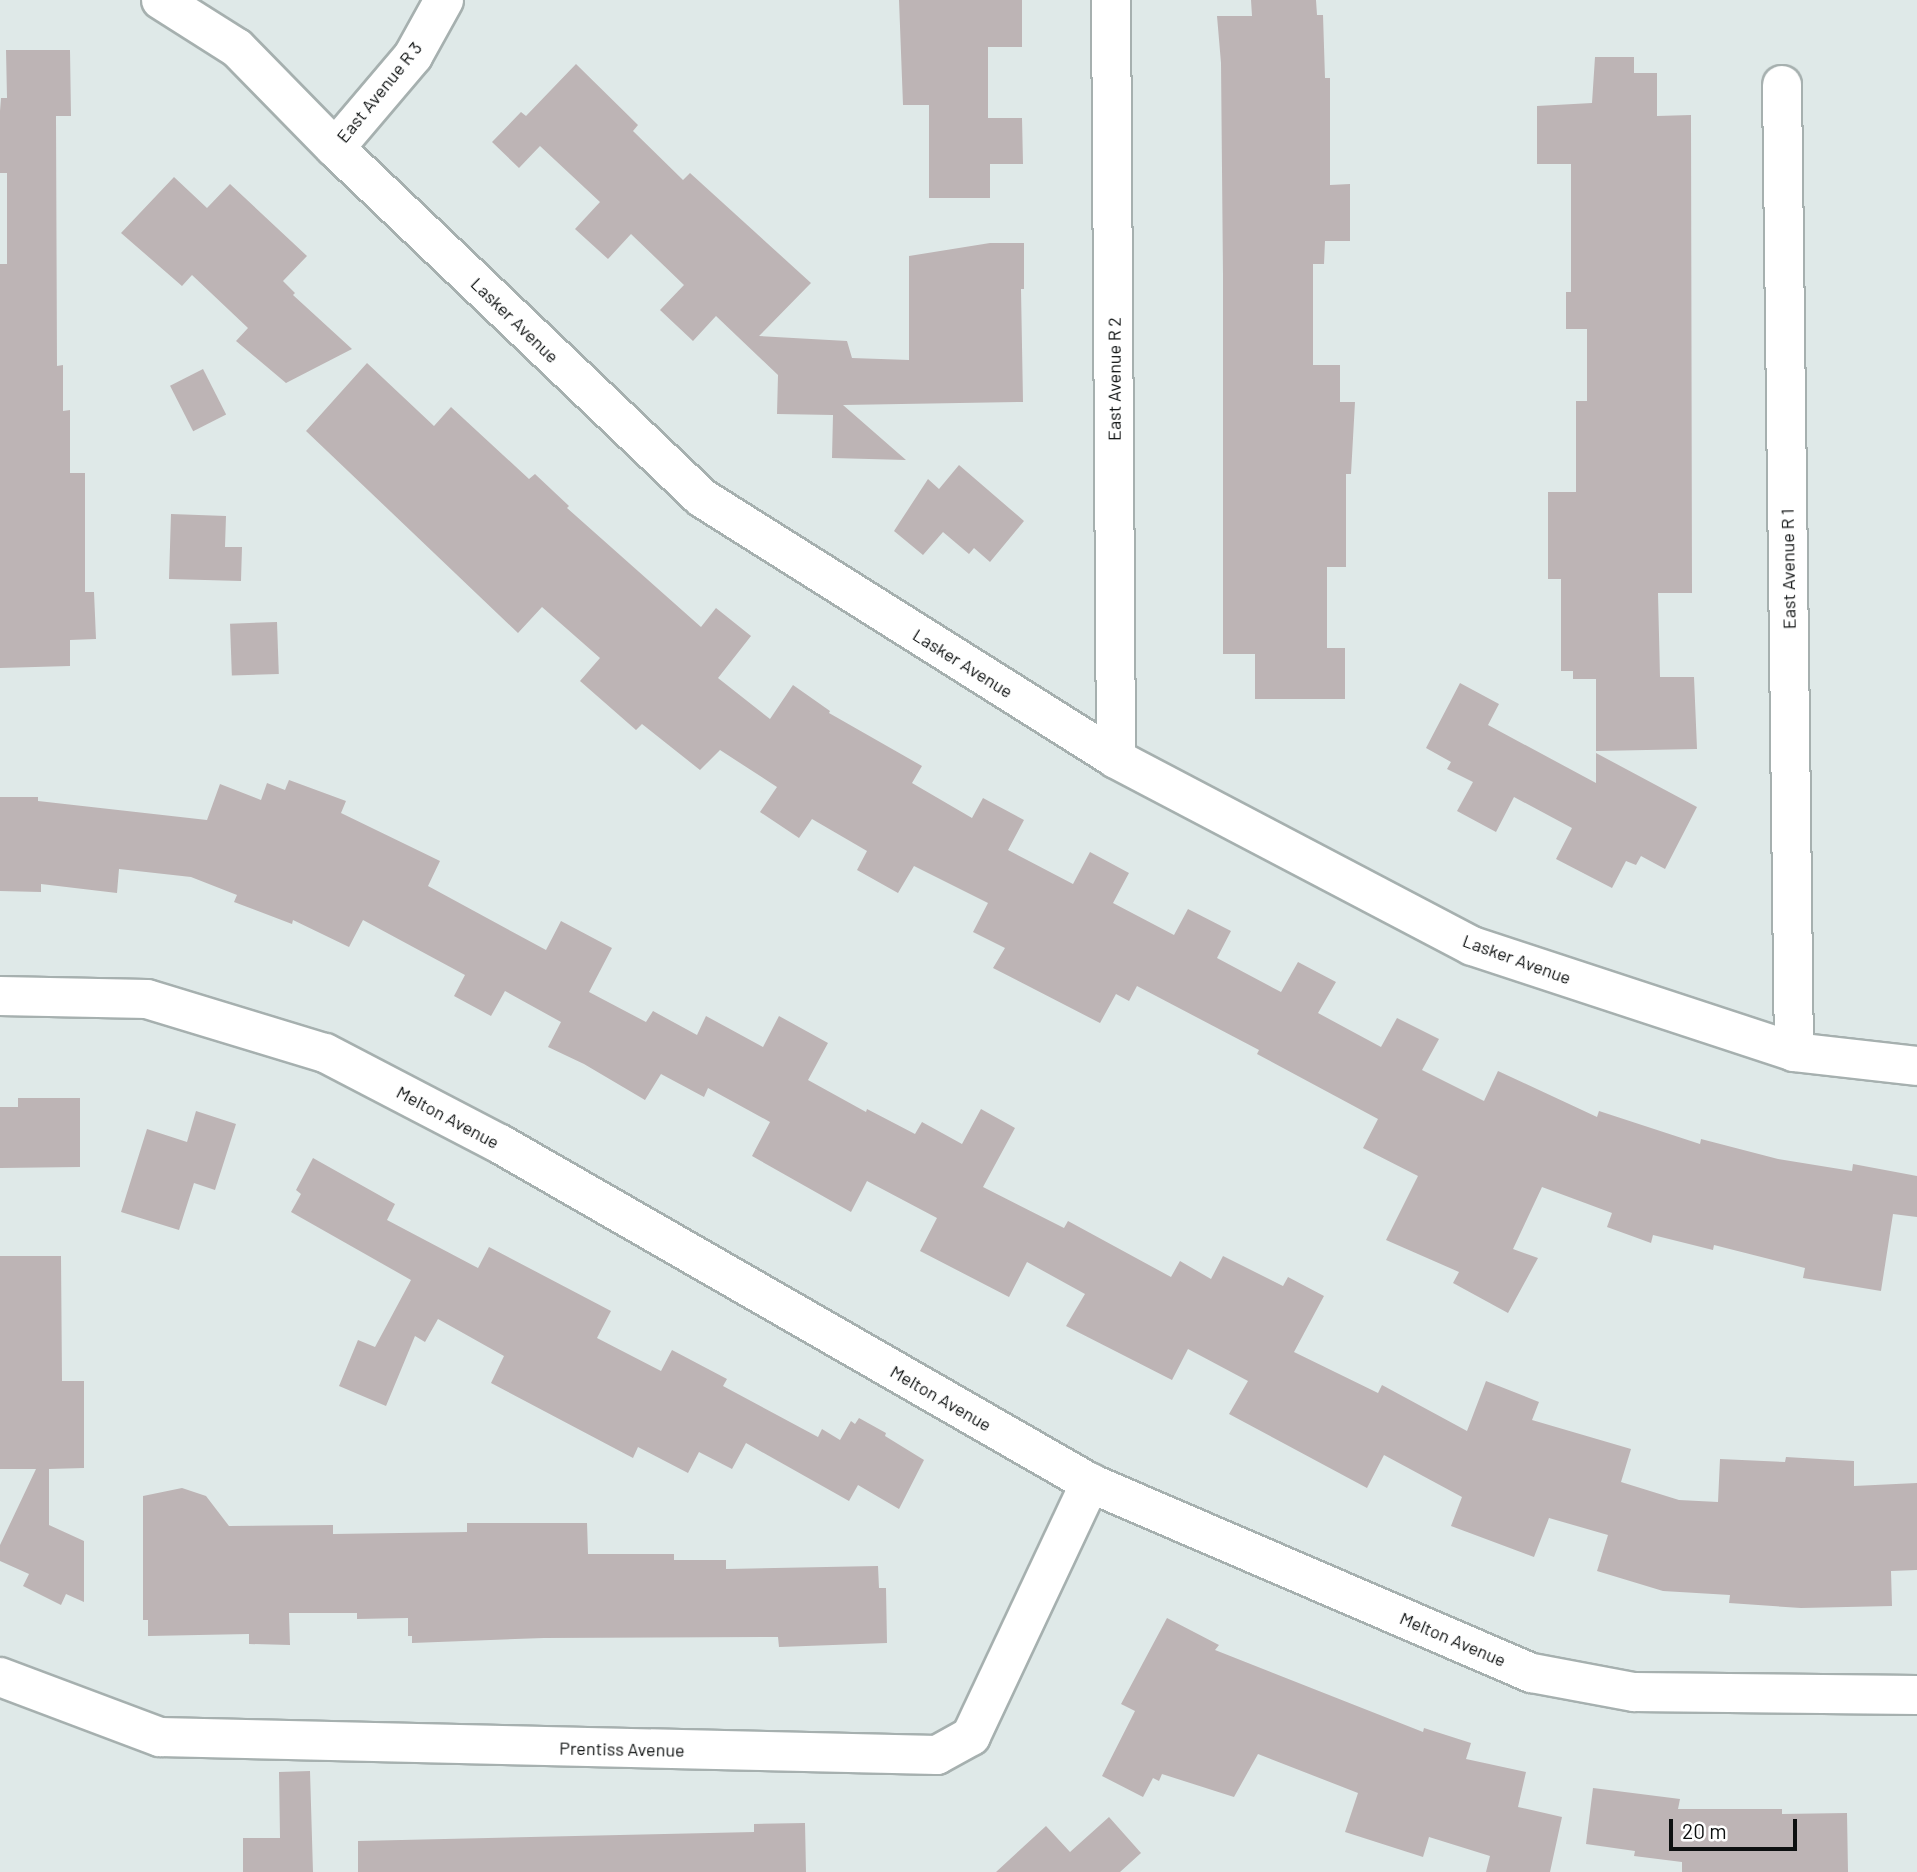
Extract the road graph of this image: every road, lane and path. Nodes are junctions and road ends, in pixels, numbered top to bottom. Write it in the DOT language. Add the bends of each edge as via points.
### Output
graph roads {
  1 [pos="161,0"];
  2 [pos="444,0"];
  3 [pos="1111,0"];
  4 [pos="1782,85"];
  5 [pos="335,148"];
  6 [pos="1116,759"];
  7 [pos="0,996"];
  8 [pos="1794,1052"];
  9 [pos="1917,1066"];
  10 [pos="1090,1483"];
  11 [pos="0,1677"];
  12 [pos="1917,1695"];
  1 -- 5 [label="street, Lasker Avenue" via="237,48"];
  2 -- 5 [label="street, East Avenue R 3" via="413,55"];
  3 -- 6 [label="street, East Avenue R 2"];
  4 -- 8 [label="street, East Avenue R 1"];
  5 -- 6 [label="street, Lasker Avenue" via="702,498"];
  6 -- 8 [label="street, Lasker Avenue" via="1472,946"];
  7 -- 10 [label="street, Melton Avenue" via="147,999 325,1053 500,1144"];
  8 -- 9 [label="street, Lasker Avenue"];
  10 -- 11 [label="street, Prentiss Avenue" via="971,1736 937,1755 160,1737"];
  10 -- 12 [label="street, Melton Avenue" via="1532,1673 1634,1692"];
}
